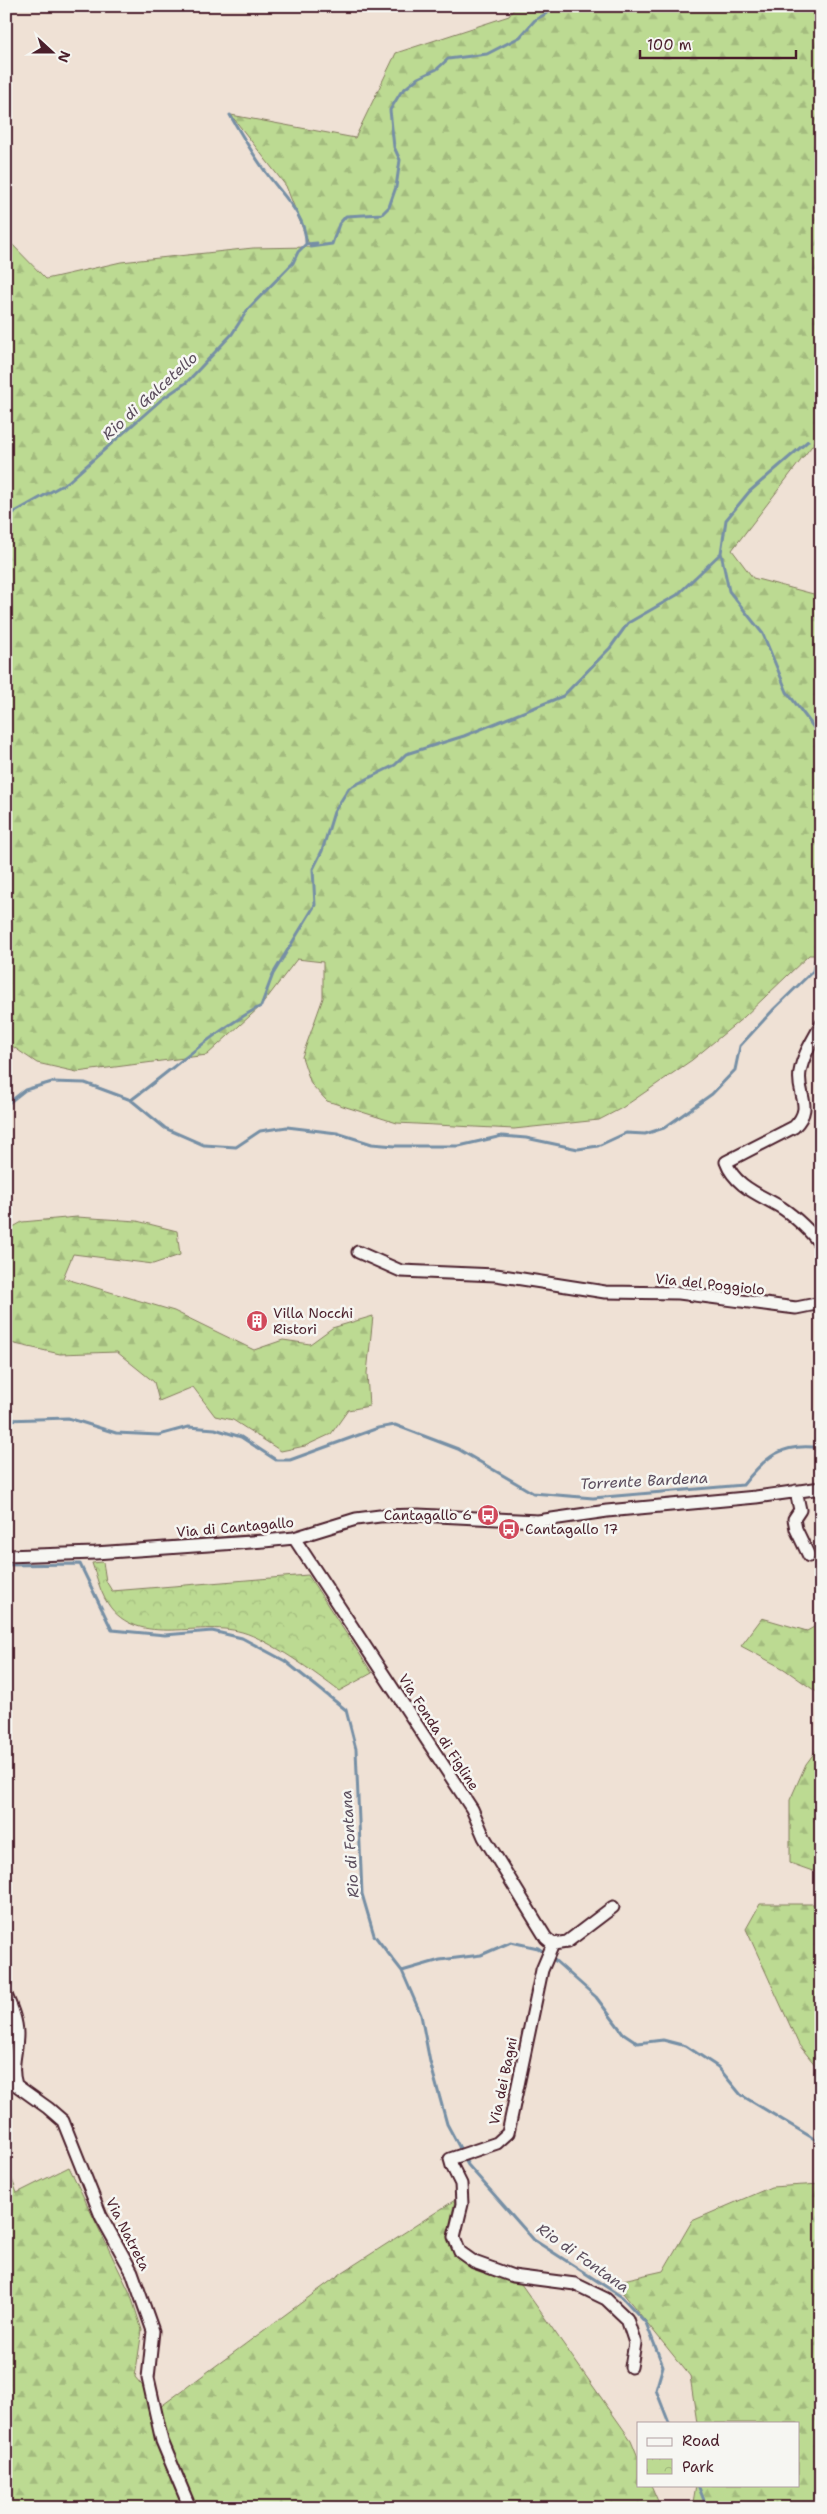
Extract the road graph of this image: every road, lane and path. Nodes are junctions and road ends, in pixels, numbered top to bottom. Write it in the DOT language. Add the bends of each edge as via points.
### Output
graph roads {
  1 [pos="821,1025"];
  2 [pos="821,1246"];
  3 [pos="358,1252"];
  4 [pos="821,1304"];
  5 [pos="821,1488"];
  6 [pos="796,1491"];
  7 [pos="294,1538"];
  8 [pos="6,1556"];
  9 [pos="809,1556"];
  10 [pos="613,1907"];
  11 [pos="554,1944"];
  12 [pos="6,1995"];
  13 [pos="631,2367"];
  14 [pos="190,2508"];
  1 -- 2 [label="street" via="799,1075 805,1107 802,1119 794,1127 726,1162 742,1185 783,1209"];
  3 -- 4 [label="street, Via del Poggiolo" via="401,1271 496,1275 605,1292 679,1293 796,1308"];
  5 -- 6 [label="street, Via di Cantagallo"];
  6 -- 7 [label="street, Via di Cantagallo" via="538,1521 418,1515 372,1517"];
  6 -- 9 [label="street" via="800,1510 794,1518 796,1529"];
  7 -- 8 [label="street, Via di Cantagallo" via="95,1553"];
  7 -- 11 [label="street, Via Fonda di Figline" via="472,1809 484,1837 546,1938"];
  10 -- 11 [label="street" via="567,1942"];
  11 -- 13 [label="street, Via dei Bagni" via="542,1970 508,2133 497,2143 450,2159 462,2184 462,2204 454,2237 460,2252 474,2262 513,2276 575,2284 606,2299 627,2319 635,2343"];
  12 -- 14 [label="street, Via Natreta" via="16,2025 12,2064 16,2085 63,2121 101,2216 132,2272 153,2331 148,2378 160,2432"];
}
